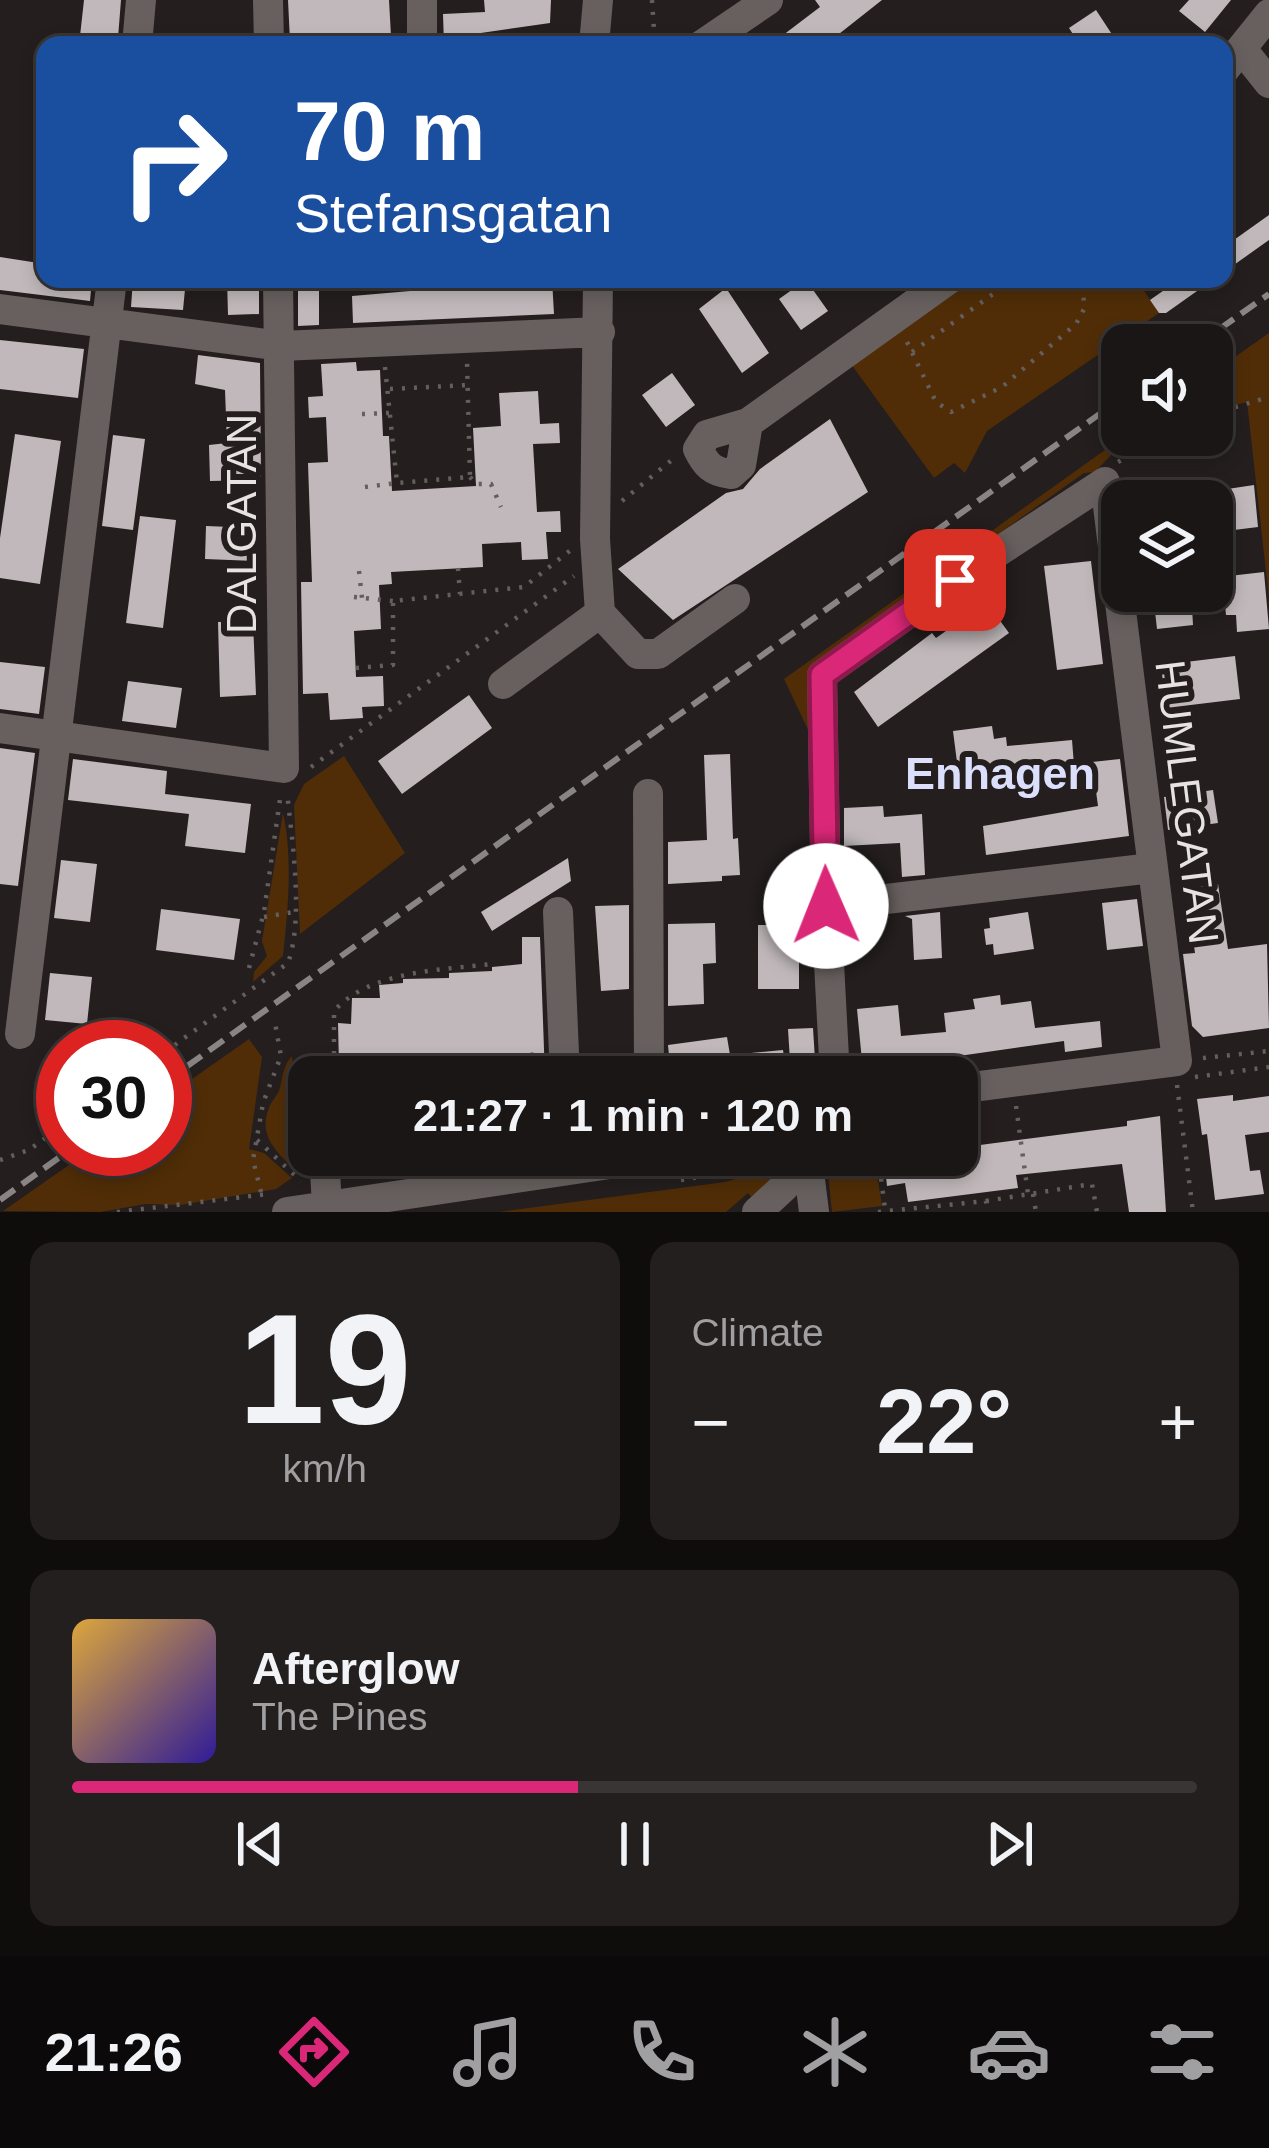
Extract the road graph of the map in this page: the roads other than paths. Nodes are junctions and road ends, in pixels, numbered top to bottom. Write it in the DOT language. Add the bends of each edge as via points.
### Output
graph roads {
  1 [pos="141,0"];
  2 [pos="268,0"];
  3 [pos="422,0"];
  4 [pos="598,0"];
  5 [pos="768,0"];
  6 [pos="1269,14"];
  7 [pos="138,36"];
  8 [pos="269,36"];
  9 [pos="422,36"];
  10 [pos="595,36"];
  11 [pos="715,36"];
  12 [pos="1233,59"];
  13 [pos="1269,83"];
  14 [pos="111,288"];
  15 [pos="278,288"];
  16 [pos="598,288"];
  17 [pos="957,288"];
  18 [pos="0,310"];
  19 [pos="107,323"];
  20 [pos="600,332"];
  21 [pos="281,346"];
  22 [pos="748,423"];
  23 [pos="735,599"];
  24 [pos="600,613"];
  25 [pos="503,684"];
  26 [pos="0,728"];
  27 [pos="56,734"];
  28 [pos="648,794"];
  29 [pos="1152,868"];
  30 [pos="826,906"];
  31 [pos="558,912"];
  32 [pos="20,1034"];
  33 [pos="565,1056"];
  34 [pos="649,1056"];
  35 [pos="834,1056"];
  36 [pos="978,1087"];
  37 [pos="328,1176"];
  38 [pos="503,1176"];
  39 [pos="789,1176"];
  40 [pos="810,1176"];
  41 [pos="345,1207"];
  42 [pos="287,1212"];
  43 [pos="757,1212"];
  44 [pos="814,1212"];
  1 -- 7 [label="street"];
  2 -- 8 [label="street"];
  3 -- 9 [label="street"];
  4 -- 10 [label="street"];
  5 -- 11 [label="street"];
  6 -- 12 [label="street"];
  12 -- 13 [label="street"];
  14 -- 19 [label="street"];
  15 -- 21 [label="street, DALGATAN"];
  16 -- 20 [label="street"];
  17 -- 22 [label="street" via="893,318"];
  18 -- 19 [label="street"];
  19 -- 21 [label="street"];
  19 -- 27 [label="street"];
  20 -- 21 [label="street"];
  20 -- 24 [label="street"];
  21 -- 27 [label="street, DALGATAN" via="284,768"];
  22 -- 22 [label="street" via="706,435 698,448 705,464 730,474 741,465"];
  23 -- 24 [label="street" via="658,654 638,654"];
  24 -- 25 [label="street"];
  26 -- 27 [label="street"];
  27 -- 32 [label="street"];
  28 -- 34 [label="street"];
  29 -- 30 [label="street"];
  29 -- 30 [label="street, HUMLEGATAN" via="1105,482 822,675"];
  29 -- 36 [label="street, HUMLEGATAN" via="1177,1070"];
  30 -- 35 [label="street"];
  31 -- 33 [label="street"];
  37 -- 41 [label="street"];
  38 -- 41 [label="street"];
  39 -- 43 [label="street"];
  40 -- 44 [label="street"];
  41 -- 42 [label="street"];
}
